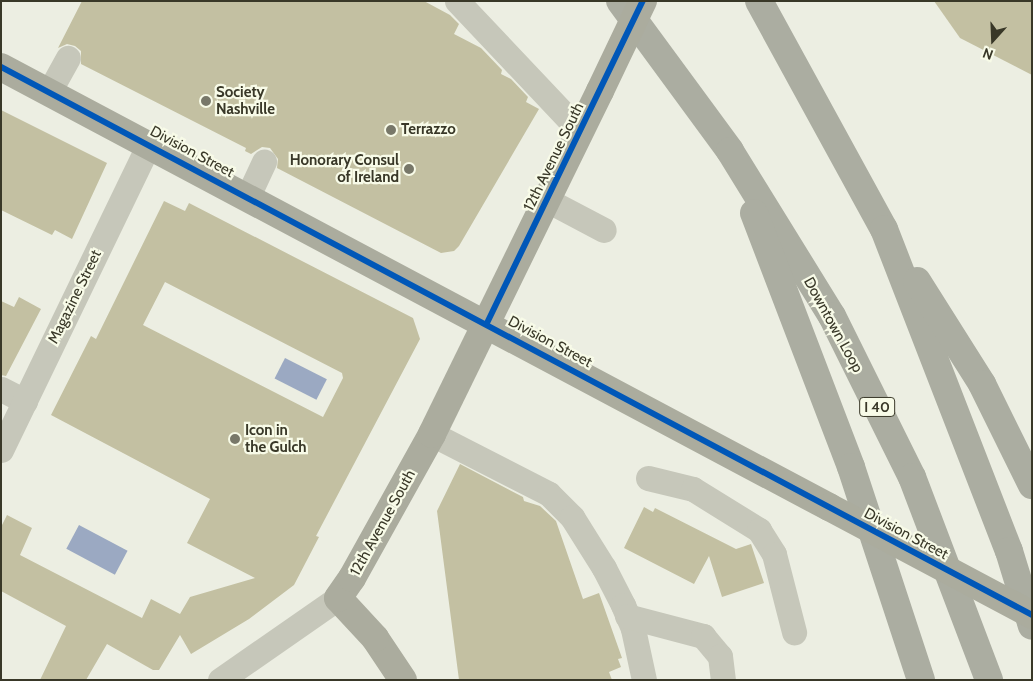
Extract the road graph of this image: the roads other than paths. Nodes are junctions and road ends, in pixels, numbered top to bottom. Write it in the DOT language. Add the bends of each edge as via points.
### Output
graph roads {
  1 [pos="457,1"];
  2 [pos="620,1"];
  3 [pos="643,1"];
  4 [pos="759,1"];
  5 [pos="68,58"];
  6 [pos="1,67"];
  7 [pos="49,92"];
  8 [pos="580,131"];
  9 [pos="149,144"];
  10 [pos="730,151"];
  11 [pos="264,161"];
  12 [pos="248,196"];
  13 [pos="547,200"];
  14 [pos="884,229"];
  15 [pos="604,230"];
  16 [pos="487,323"];
  17 [pos="1,389"];
  18 [pos="26,401"];
  19 [pos="432,434"];
  20 [pos="1,450"];
  21 [pos="648,478"];
  22 [pos="1032,485"];
  23 [pos="338,598"];
  24 [pos="1032,614"];
  25 [pos="628,616"];
  26 [pos="1032,626"];
  27 [pos="794,632"];
  28 [pos="220,680"];
  29 [pos="403,680"];
  30 [pos="644,680"];
  31 [pos="723,680"];
  32 [pos="921,680"];
  33 [pos="989,680"];
  1 -- 8 [label="street" via="481,38"];
  2 -- 10 [label="highway, Downtown Loop / I 40"];
  3 -- 8 [label="main road, 12th Avenue South, bridge"];
  4 -- 14 [label="highway"];
  5 -- 7 [label="street"];
  6 -- 7 [label="main road, Division Street"];
  7 -- 9 [label="main road, Division Street"];
  8 -- 13 [label="main road, 12th Avenue South"];
  9 -- 12 [label="main road, Division Street"];
  9 -- 18 [label="street, Magazine Street"];
  10 -- 32 [label="highway" via="851,467"];
  10 -- 33 [label="highway, Downtown Loop / I 40" via="832,316 912,477"];
  11 -- 12 [label="street"];
  12 -- 16 [label="main road, Division Street"];
  13 -- 15 [label="street"];
  13 -- 16 [label="main road, 12th Avenue South"];
  14 -- 22 [label="highway" via="982,384"];
  14 -- 26 [label="highway" via="1010,552"];
  16 -- 19 [label="main road, 12th Avenue South"];
  16 -- 24 [label="main road, Division Street, bridge"];
  17 -- 18 [label="street"];
  18 -- 20 [label="street, Magazine Street"];
  19 -- 23 [label="main road, 12th Avenue South"];
  19 -- 25 [label="street" via="540,488 557,500 572,517 604,568"];
  21 -- 27 [label="street" via="693,489 759,530 774,554"];
  23 -- 28 [label="street"];
  23 -- 29 [label="main road" via="371,634"];
  25 -- 30 [label="street"];
  25 -- 31 [label="street" via="702,636 720,656"];
}
